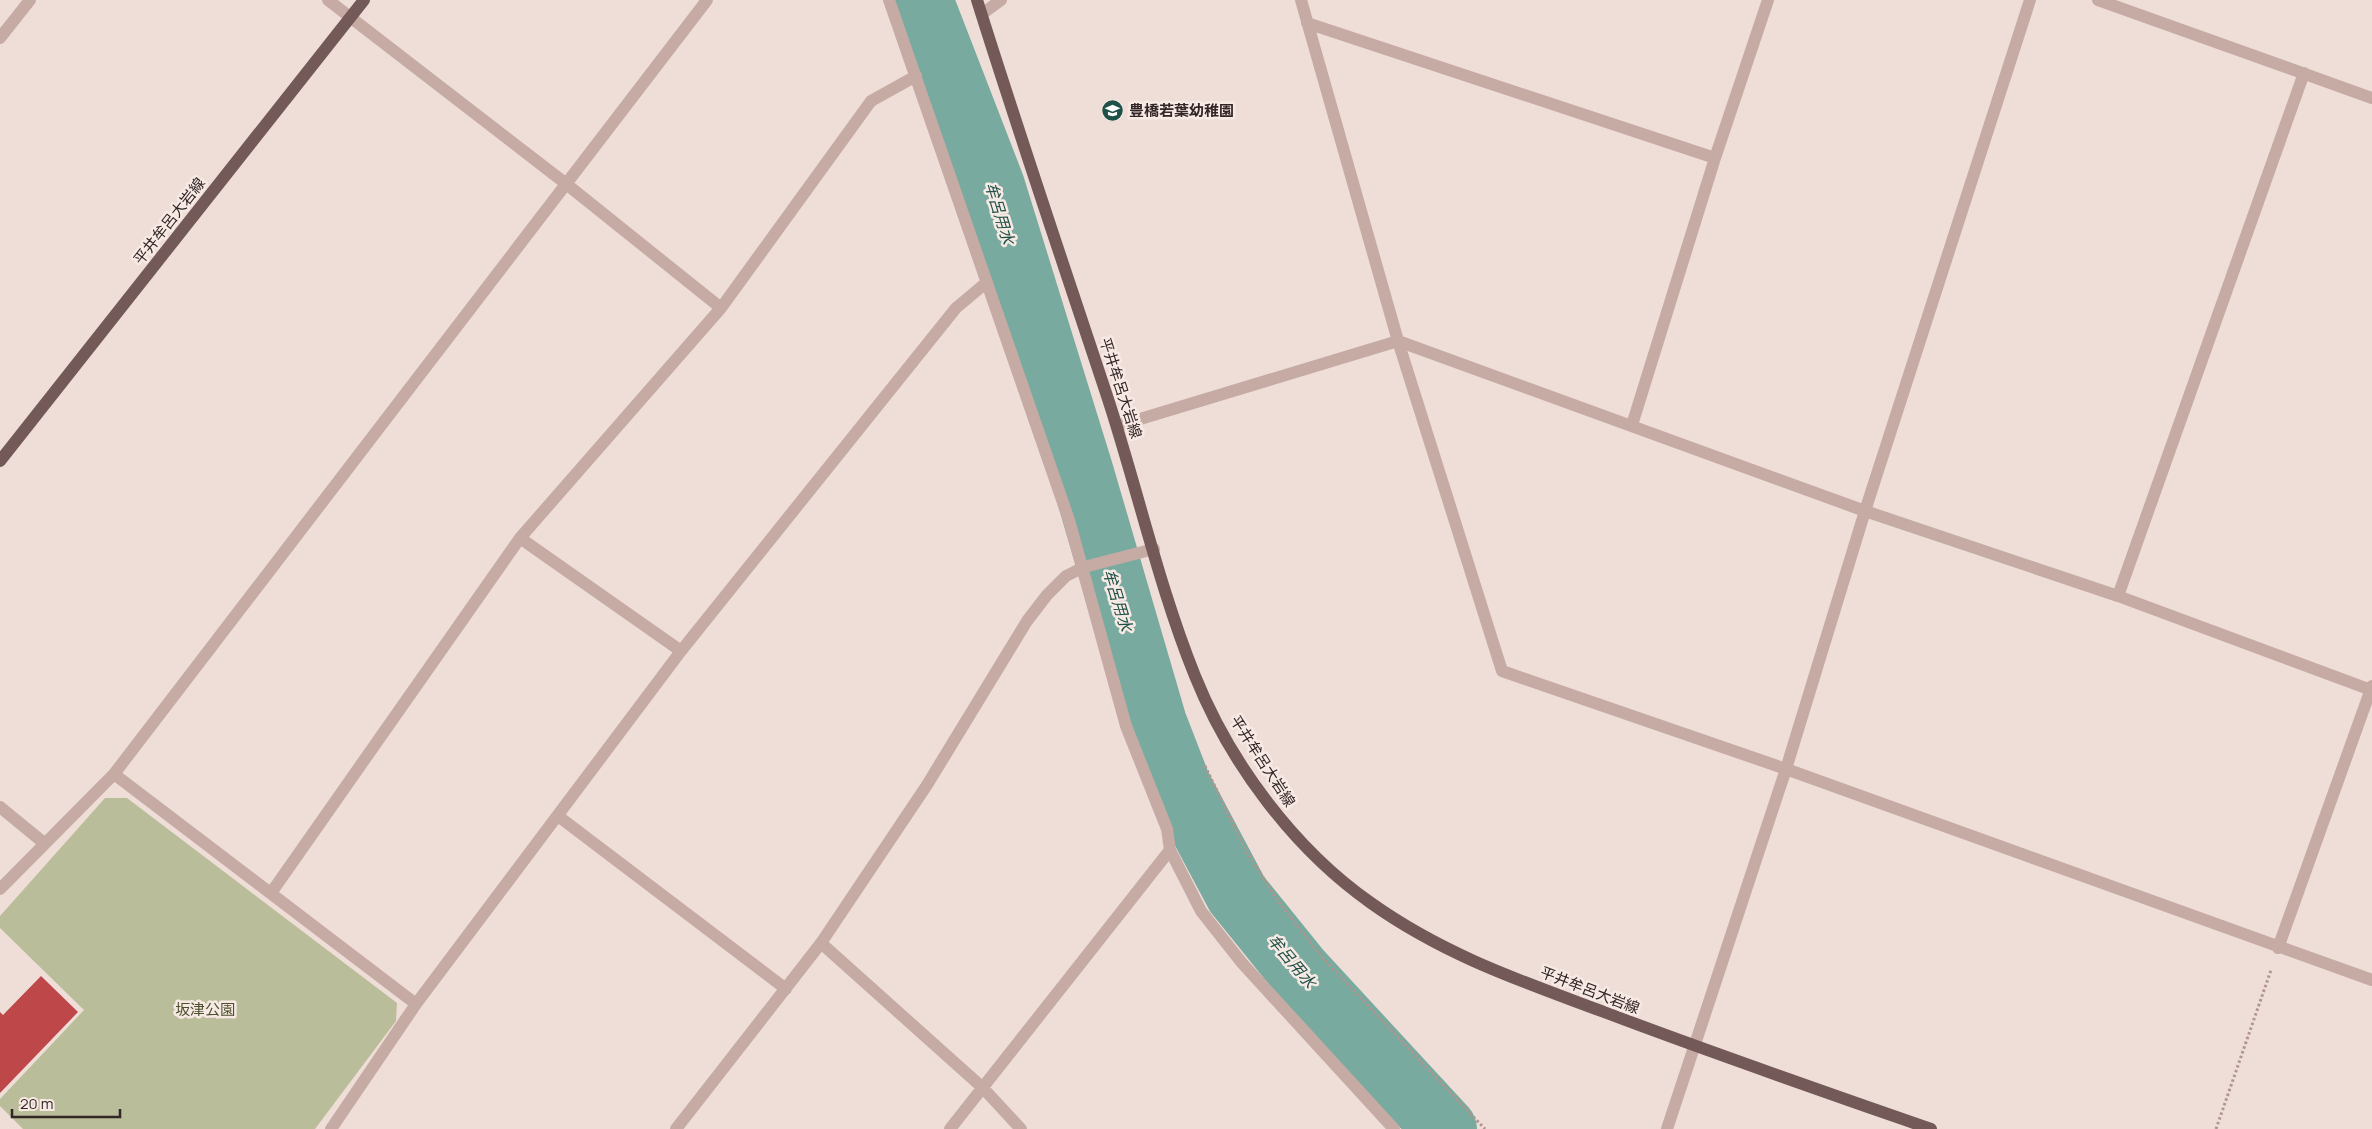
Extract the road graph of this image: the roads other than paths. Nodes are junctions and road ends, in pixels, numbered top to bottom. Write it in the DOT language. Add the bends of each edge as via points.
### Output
graph roads {
  1 [pos="30,0"];
  2 [pos="328,0"];
  3 [pos="364,0"];
  4 [pos="707,0"];
  5 [pos="889,0"];
  6 [pos="977,0"];
  7 [pos="1001,0"];
  8 [pos="1301,0"];
  9 [pos="1768,0"];
  10 [pos="2030,0"];
  11 [pos="2098,0"];
  12 [pos="982,14"];
  13 [pos="350,18"];
  14 [pos="1307,22"];
  15 [pos="0,38"];
  16 [pos="2304,73"];
  17 [pos="916,76"];
  18 [pos="2372,98"];
  19 [pos="1716,158"];
  20 [pos="565,183"];
  21 [pos="987,282"];
  22 [pos="721,308"];
  23 [pos="1398,341"];
  24 [pos="1632,425"];
  25 [pos="1117,426"];
  26 [pos="0,461"];
  27 [pos="1865,511"];
  28 [pos="520,538"];
  29 [pos="1154,549"];
  30 [pos="1088,566"];
  31 [pos="2118,596"];
  32 [pos="681,651"];
  33 [pos="2371,688"];
  34 [pos="1786,769"];
  35 [pos="114,774"];
  36 [pos="0,807"];
  37 [pos="558,816"];
  38 [pos="44,843"];
  39 [pos="1170,850"];
  40 [pos="0,889"];
  41 [pos="271,893"];
  42 [pos="821,943"];
  43 [pos="2278,948"];
  44 [pos="2372,980"];
  45 [pos="786,989"];
  46 [pos="416,1004"];
  47 [pos="1693,1046"];
  48 [pos="983,1088"];
  49 [pos="331,1129"];
  50 [pos="676,1129"];
  51 [pos="950,1129"];
  52 [pos="1021,1129"];
  53 [pos="1394,1129"];
  54 [pos="1667,1129"];
  55 [pos="1931,1129"];
  1 -- 15 [label="street"];
  2 -- 13 [label="street"];
  3 -- 13 [label="main road, 平井牟呂大岩線"];
  4 -- 20 [label="street"];
  5 -- 17 [label="street"];
  6 -- 12 [label="main road, 平井牟呂大岩線"];
  7 -- 12 [label="street"];
  8 -- 14 [label="street"];
  9 -- 19 [label="street"];
  10 -- 27 [label="street"];
  11 -- 16 [label="street"];
  12 -- 25 [label="main road, 平井牟呂大岩線"];
  13 -- 20 [label="street"];
  13 -- 26 [label="main road, 平井牟呂大岩線"];
  14 -- 19 [label="street"];
  14 -- 23 [label="street"];
  16 -- 18 [label="street"];
  16 -- 31 [label="street"];
  17 -- 21 [label="street"];
  17 -- 22 [label="street" via="871,101"];
  19 -- 24 [label="street"];
  20 -- 22 [label="street"];
  20 -- 35 [label="street"];
  21 -- 30 [label="street"];
  21 -- 32 [label="street" via="956,308"];
  22 -- 28 [label="street"];
  23 -- 24 [label="street"];
  23 -- 25 [label="street"];
  23 -- 34 [label="street" via="1502,670"];
  24 -- 27 [label="street"];
  25 -- 29 [label="main road, 平井牟呂大岩線"];
  27 -- 31 [label="street"];
  27 -- 34 [label="street"];
  28 -- 32 [label="street"];
  28 -- 41 [label="street"];
  29 -- 30 [label="street"];
  29 -- 47 [label="main road, 平井牟呂大岩線" via="1196,680 1231,747 1278,816 1323,864 1384,912 1424,938 1480,966"];
  30 -- 39 [label="street" via="1126,726 1167,829"];
  30 -- 42 [label="street" via="1066,576 1027,622 927,785"];
  31 -- 33 [label="street"];
  32 -- 37 [label="street"];
  33 -- 43 [label="street"];
  34 -- 43 [label="street"];
  34 -- 47 [label="street"];
  35 -- 38 [label="street"];
  35 -- 41 [label="street"];
  36 -- 38 [label="street"];
  37 -- 45 [label="street"];
  37 -- 46 [label="street"];
  38 -- 40 [label="street"];
  39 -- 48 [label="street"];
  39 -- 53 [label="street" via="1202,911 1242,964"];
  41 -- 46 [label="street"];
  42 -- 45 [label="street"];
  42 -- 48 [label="street"];
  43 -- 44 [label="street"];
  45 -- 50 [label="street"];
  46 -- 49 [label="street"];
  47 -- 54 [label="street"];
  47 -- 55 [label="main road, 平井牟呂大岩線"];
  48 -- 51 [label="street"];
  48 -- 52 [label="street"];
}
